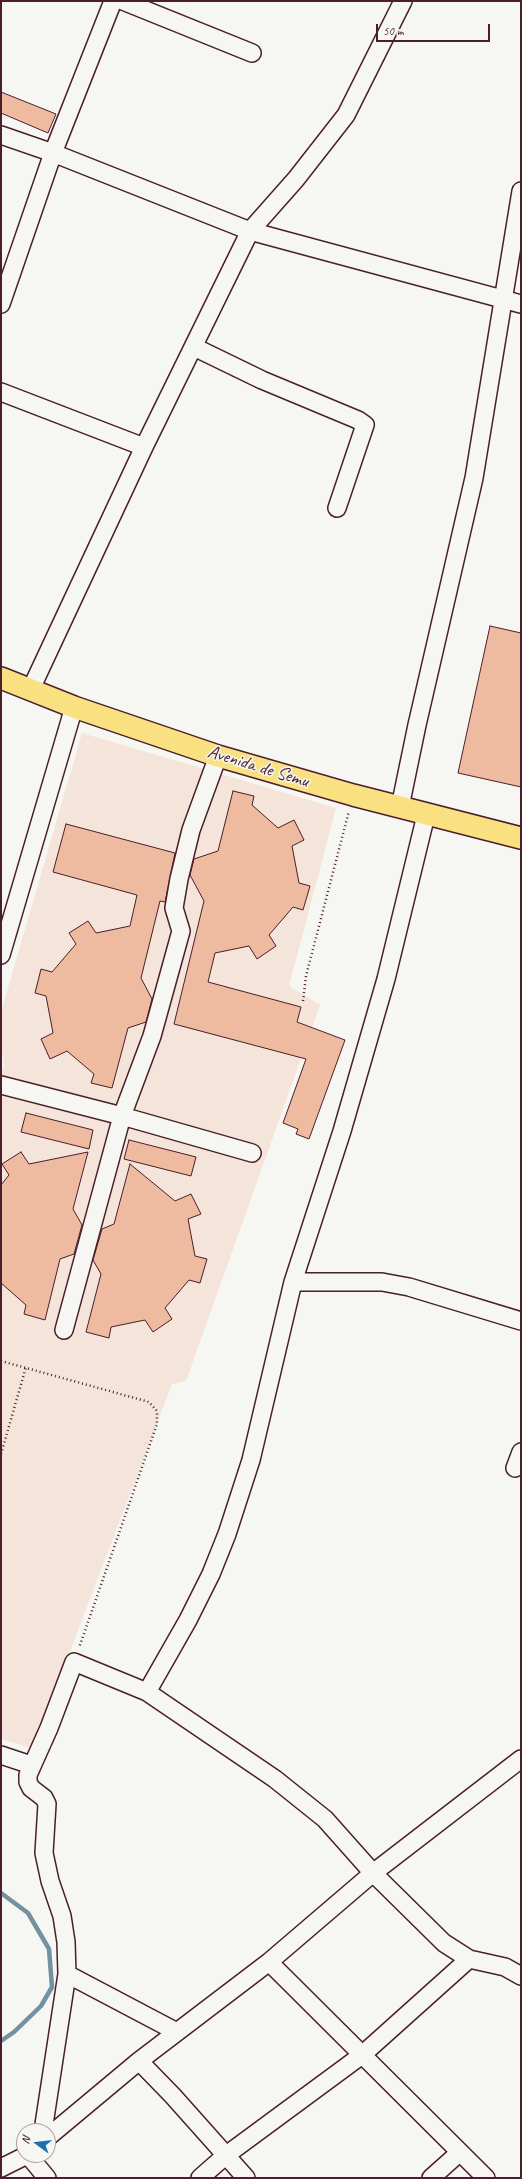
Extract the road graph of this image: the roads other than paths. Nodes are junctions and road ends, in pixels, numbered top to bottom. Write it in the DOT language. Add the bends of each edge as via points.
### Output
graph roads {
  1 [pos="113,1"];
  2 [pos="123,1"];
  3 [pos="403,1"];
  4 [pos="252,53"];
  5 [pos="1,135"];
  6 [pos="53,153"];
  7 [pos="521,191"];
  8 [pos="250,231"];
  9 [pos="503,299"];
  10 [pos="1,304"];
  11 [pos="521,304"];
  12 [pos="194,347"];
  13 [pos="1,392"];
  14 [pos="144,447"];
  15 [pos="337,508"];
  16 [pos="2,681"];
  17 [pos="30,691"];
  18 [pos="74,707"];
  19 [pos="218,756"];
  20 [pos="400,807"];
  21 [pos="426,815"];
  22 [pos="521,838"];
  23 [pos="1,955"];
  24 [pos="1,1085"];
  25 [pos="122,1116"];
  26 [pos="252,1153"];
  27 [pos="293,1282"];
  28 [pos="521,1321"];
  29 [pos="64,1330"];
  30 [pos="521,1452"];
  31 [pos="515,1468"];
  32 [pos="147,1692"];
  33 [pos="1,1755"];
  34 [pos="521,1759"];
  35 [pos="31,1765"];
  36 [pos="373,1873"];
  37 [pos="469,1959"];
  38 [pos="269,1962"];
  39 [pos="67,1974"];
  40 [pos="521,1976"];
  41 [pos="177,2032"];
  42 [pos="362,2055"];
  43 [pos="139,2061"];
  44 [pos="44,2123"];
  45 [pos="56,2130"];
  46 [pos="458,2153"];
  47 [pos="226,2156"];
  48 [pos="16,2161"];
  49 [pos="35,2163"];
  50 [pos="1,2168"];
  51 [pos="47,2178"];
  52 [pos="200,2178"];
  53 [pos="246,2178"];
  54 [pos="431,2178"];
  55 [pos="486,2178"];
  1 -- 6 [label="street"];
  2 -- 4 [label="street"];
  3 -- 8 [label="street" via="346,115 296,179"];
  5 -- 6 [label="street"];
  6 -- 8 [label="street"];
  6 -- 10 [label="street"];
  7 -- 9 [label="street"];
  8 -- 9 [label="street"];
  8 -- 12 [label="street"];
  9 -- 11 [label="street"];
  9 -- 20 [label="street" via="474,478"];
  12 -- 14 [label="street"];
  12 -- 15 [label="street" via="365,425"];
  13 -- 14 [label="street"];
  14 -- 17 [label="street"];
  16 -- 17 [label="main road, Avenida de Semu"];
  17 -- 18 [label="main road, Avenida de Semu"];
  18 -- 19 [label="main road, Avenida de Semu"];
  18 -- 23 [label="street"];
  19 -- 20 [label="main road, Avenida de Semu"];
  19 -- 25 [label="street" via="191,830 179,879 174,908 181,931 152,1036"];
  20 -- 21 [label="main road, Avenida de Semu"];
  21 -- 22 [label="main road, Avenida de Semu"];
  21 -- 27 [label="street" via="386,980 342,1131"];
  24 -- 25 [label="street"];
  25 -- 26 [label="street"];
  25 -- 29 [label="street"];
  27 -- 28 [label="street" via="382,1282 409,1287"];
  27 -- 32 [label="street" via="250,1460 227,1534 195,1607"];
  30 -- 31 [label="street"];
  32 -- 35 [label="street" via="74,1662 49,1728"];
  32 -- 36 [label="street" via="275,1779 325,1819"];
  33 -- 35 [label="street"];
  34 -- 36 [label="street"];
  35 -- 39 [label="street" via="28,1782 47,1804 44,1853 62,1916"];
  36 -- 37 [label="street" via="444,1943"];
  36 -- 38 [label="street"];
  37 -- 40 [label="street" via="505,1966"];
  37 -- 42 [label="street"];
  38 -- 41 [label="street"];
  38 -- 42 [label="street"];
  39 -- 41 [label="street"];
  39 -- 44 [label="street"];
  41 -- 43 [label="street"];
  42 -- 46 [label="street"];
  42 -- 47 [label="street"];
  43 -- 45 [label="street"];
  43 -- 47 [label="street"];
  46 -- 54 [label="street"];
  46 -- 55 [label="street"];
  47 -- 52 [label="street"];
  47 -- 53 [label="street"];
  48 -- 50 [label="street"];
  49 -- 51 [label="street"];
}
